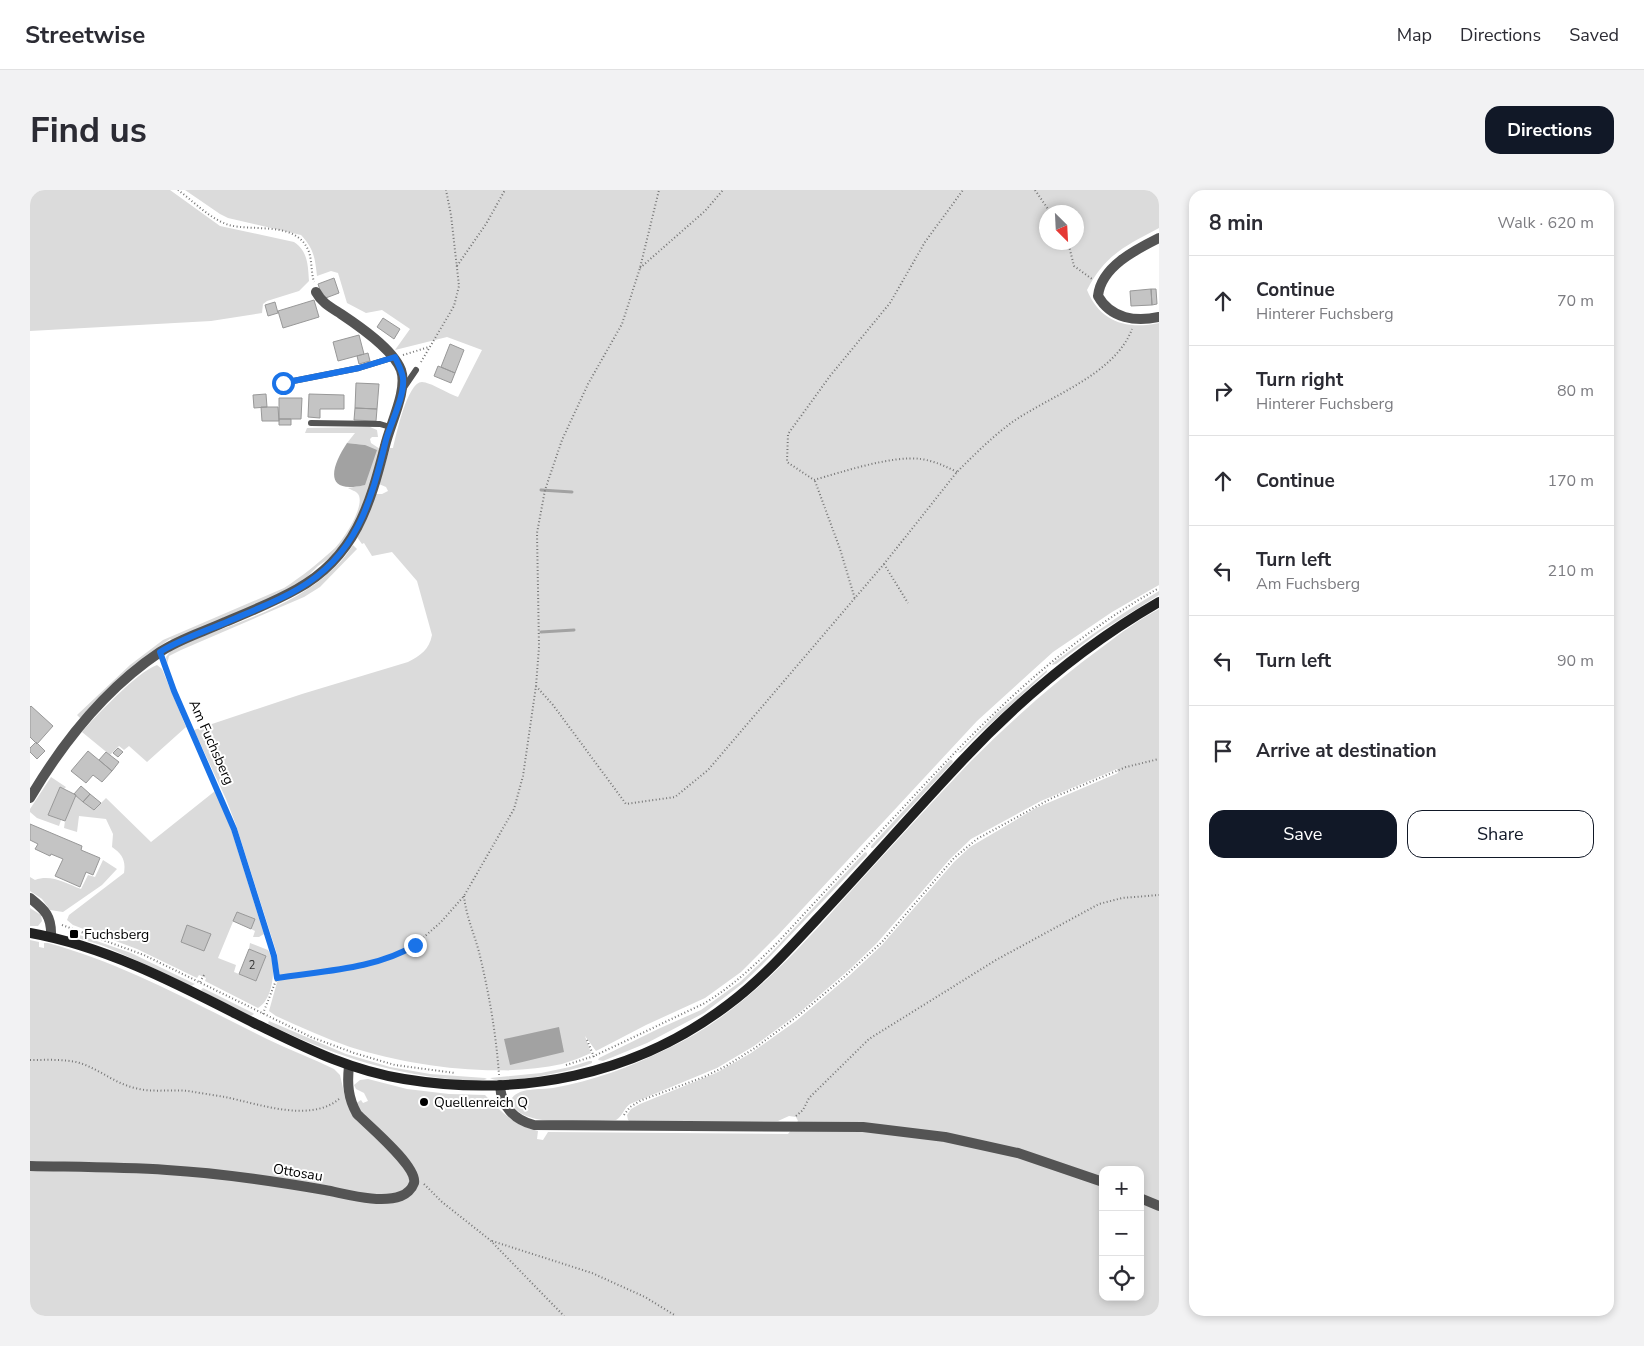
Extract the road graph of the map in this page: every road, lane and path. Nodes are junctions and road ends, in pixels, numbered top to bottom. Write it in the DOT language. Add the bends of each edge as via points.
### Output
graph roads {
  1 [pos="178,190"];
  2 [pos="446,190"];
  3 [pos="505,190"];
  4 [pos="659,190"];
  5 [pos="723,190"];
  6 [pos="963,190"];
  7 [pos="1035,190"];
  8 [pos="1045,205"];
  9 [pos="1159,238"];
  10 [pos="1070,250"];
  11 [pos="457,266"];
  12 [pos="640,268"];
  13 [pos="1100,285"];
  14 [pos="316,292"];
  15 [pos="1159,317"];
  16 [pos="1135,320"];
  17 [pos="429,347"];
  18 [pos="395,357"];
  19 [pos="416,370"];
  20 [pos="283,383"];
  21 [pos="403,390"];
  22 [pos="311,423"];
  23 [pos="390,426"];
  24 [pos="957,472"];
  25 [pos="814,480"];
  26 [pos="884,564"];
  27 [pos="1159,588"];
  28 [pos="855,599"];
  29 [pos="1159,602"];
  30 [pos="908,603"];
  31 [pos="160,652"];
  32 [pos="536,686"];
  33 [pos="1159,759"];
  34 [pos="30,798"];
  35 [pos="1159,895"];
  36 [pos="464,896"];
  37 [pos="30,898"];
  38 [pos="75,929"];
  39 [pos="30,933"];
  40 [pos="74,934"];
  41 [pos="51,937"];
  42 [pos="277,978"];
  43 [pos="587,1040"];
  44 [pos="594,1056"];
  45 [pos="30,1060"];
  46 [pos="349,1066"];
  47 [pos="564,1066"];
  48 [pos="456,1073"];
  49 [pos="493,1075"];
  50 [pos="500,1086"];
  51 [pos="348,1087"];
  52 [pos="625,1113"];
  53 [pos="796,1116"];
  54 [pos="30,1166"];
  55 [pos="411,1172"];
  56 [pos="1099,1181"];
  57 [pos="1144,1200"];
  58 [pos="1159,1206"];
  59 [pos="490,1240"];
  60 [pos="564,1316"];
  61 [pos="676,1316"];
  1 -- 14 [label="path" via="227,224 292,232 308,251"];
  2 -- 11 [label="path"];
  3 -- 11 [label="path"];
  4 -- 12 [label="path"];
  5 -- 12 [label="path" via="705,211"];
  6 -- 25 [label="path" via="925,242 890,303 788,434 787,462"];
  7 -- 8 [label="path"];
  9 -- 13 [label="street" via="1124,258"];
  10 -- 13 [label="path" via="1074,266"];
  11 -- 17 [label="path" via="459,286 454,306"];
  12 -- 32 [label="path" via="622,324 588,384 562,440 545,490 537,533"];
  13 -- 16 [label="street" via="1098,296 1108,309"];
  14 -- 18 [label="street" via="323,303"];
  15 -- 16 [label="street"];
  16 -- 24 [label="path" via="1119,351 1107,363 1011,424"];
  17 -- 18 [label="path"];
  17 -- 19 [label="path"];
  18 -- 20 [label="lane" via="359,368"];
  18 -- 21 [label="street" via="403,378"];
  19 -- 21 [label="lane"];
  21 -- 23 [label="street"];
  22 -- 23 [label="lane"];
  23 -- 31 [label="street" via="367,505 343,551 311,581"];
  24 -- 25 [label="path" via="939,463 919,459 889,461"];
  24 -- 26 [label="path"];
  25 -- 28 [label="path"];
  26 -- 28 [label="path"];
  26 -- 30 [label="path"];
  27 -- 44 [label="path" via="1056,657 992,714 746,974 703,1004"];
  28 -- 32 [label="path" via="708,770 675,797 626,804 554,705"];
  29 -- 50 [label="main road" via="1068,664 1014,710 961,762 784,954 708,1019 652,1049 597,1071 562,1080"];
  31 -- 34 [label="street" via="127,678 75,731"];
  31 -- 42 [label="path, Am Fuchsberg" via="234,829 274,956"];
  32 -- 36 [label="path" via="523,776 514,809"];
  33 -- 52 [label="path" via="1136,764 1052,798 977,839 954,858 882,942 799,1015 726,1066 642,1100"];
  35 -- 53 [label="path" via="1122,898 1099,904 962,980 869,1039 808,1098"];
  36 -- 42 [label="path" via="426,936 402,953 376,962"];
  36 -- 49 [label="path" via="492,1013 499,1075"];
  37 -- 41 [label="street" via="49,916"];
  38 -- 40 [label="path"];
  39 -- 41 [label="main road"];
  41 -- 46 [label="main road" via="139,967 296,1044"];
  42 -- 48 [label="path" via="263,1014 354,1053 394,1065"];
  43 -- 44 [label="path"];
  44 -- 47 [label="path"];
  45 -- 51 [label="path" via="76,1062 136,1089 185,1091 269,1108 322,1109 341,1098"];
  46 -- 50 [label="main road" via="427,1083"];
  46 -- 51 [label="street"];
  50 -- 56 [label="street" via="506,1107 516,1117 534,1125 864,1127 945,1137 1018,1153"];
  51 -- 55 [label="street" via="357,1114"];
  54 -- 55 [label="street, Ottosau" via="214,1174 381,1199 408,1192 414,1183"];
  55 -- 59 [label="path" via="442,1202"];
  57 -- 58 [label="street"];
  59 -- 60 [label="path"];
  59 -- 61 [label="path" via="592,1273 645,1297"];
}
